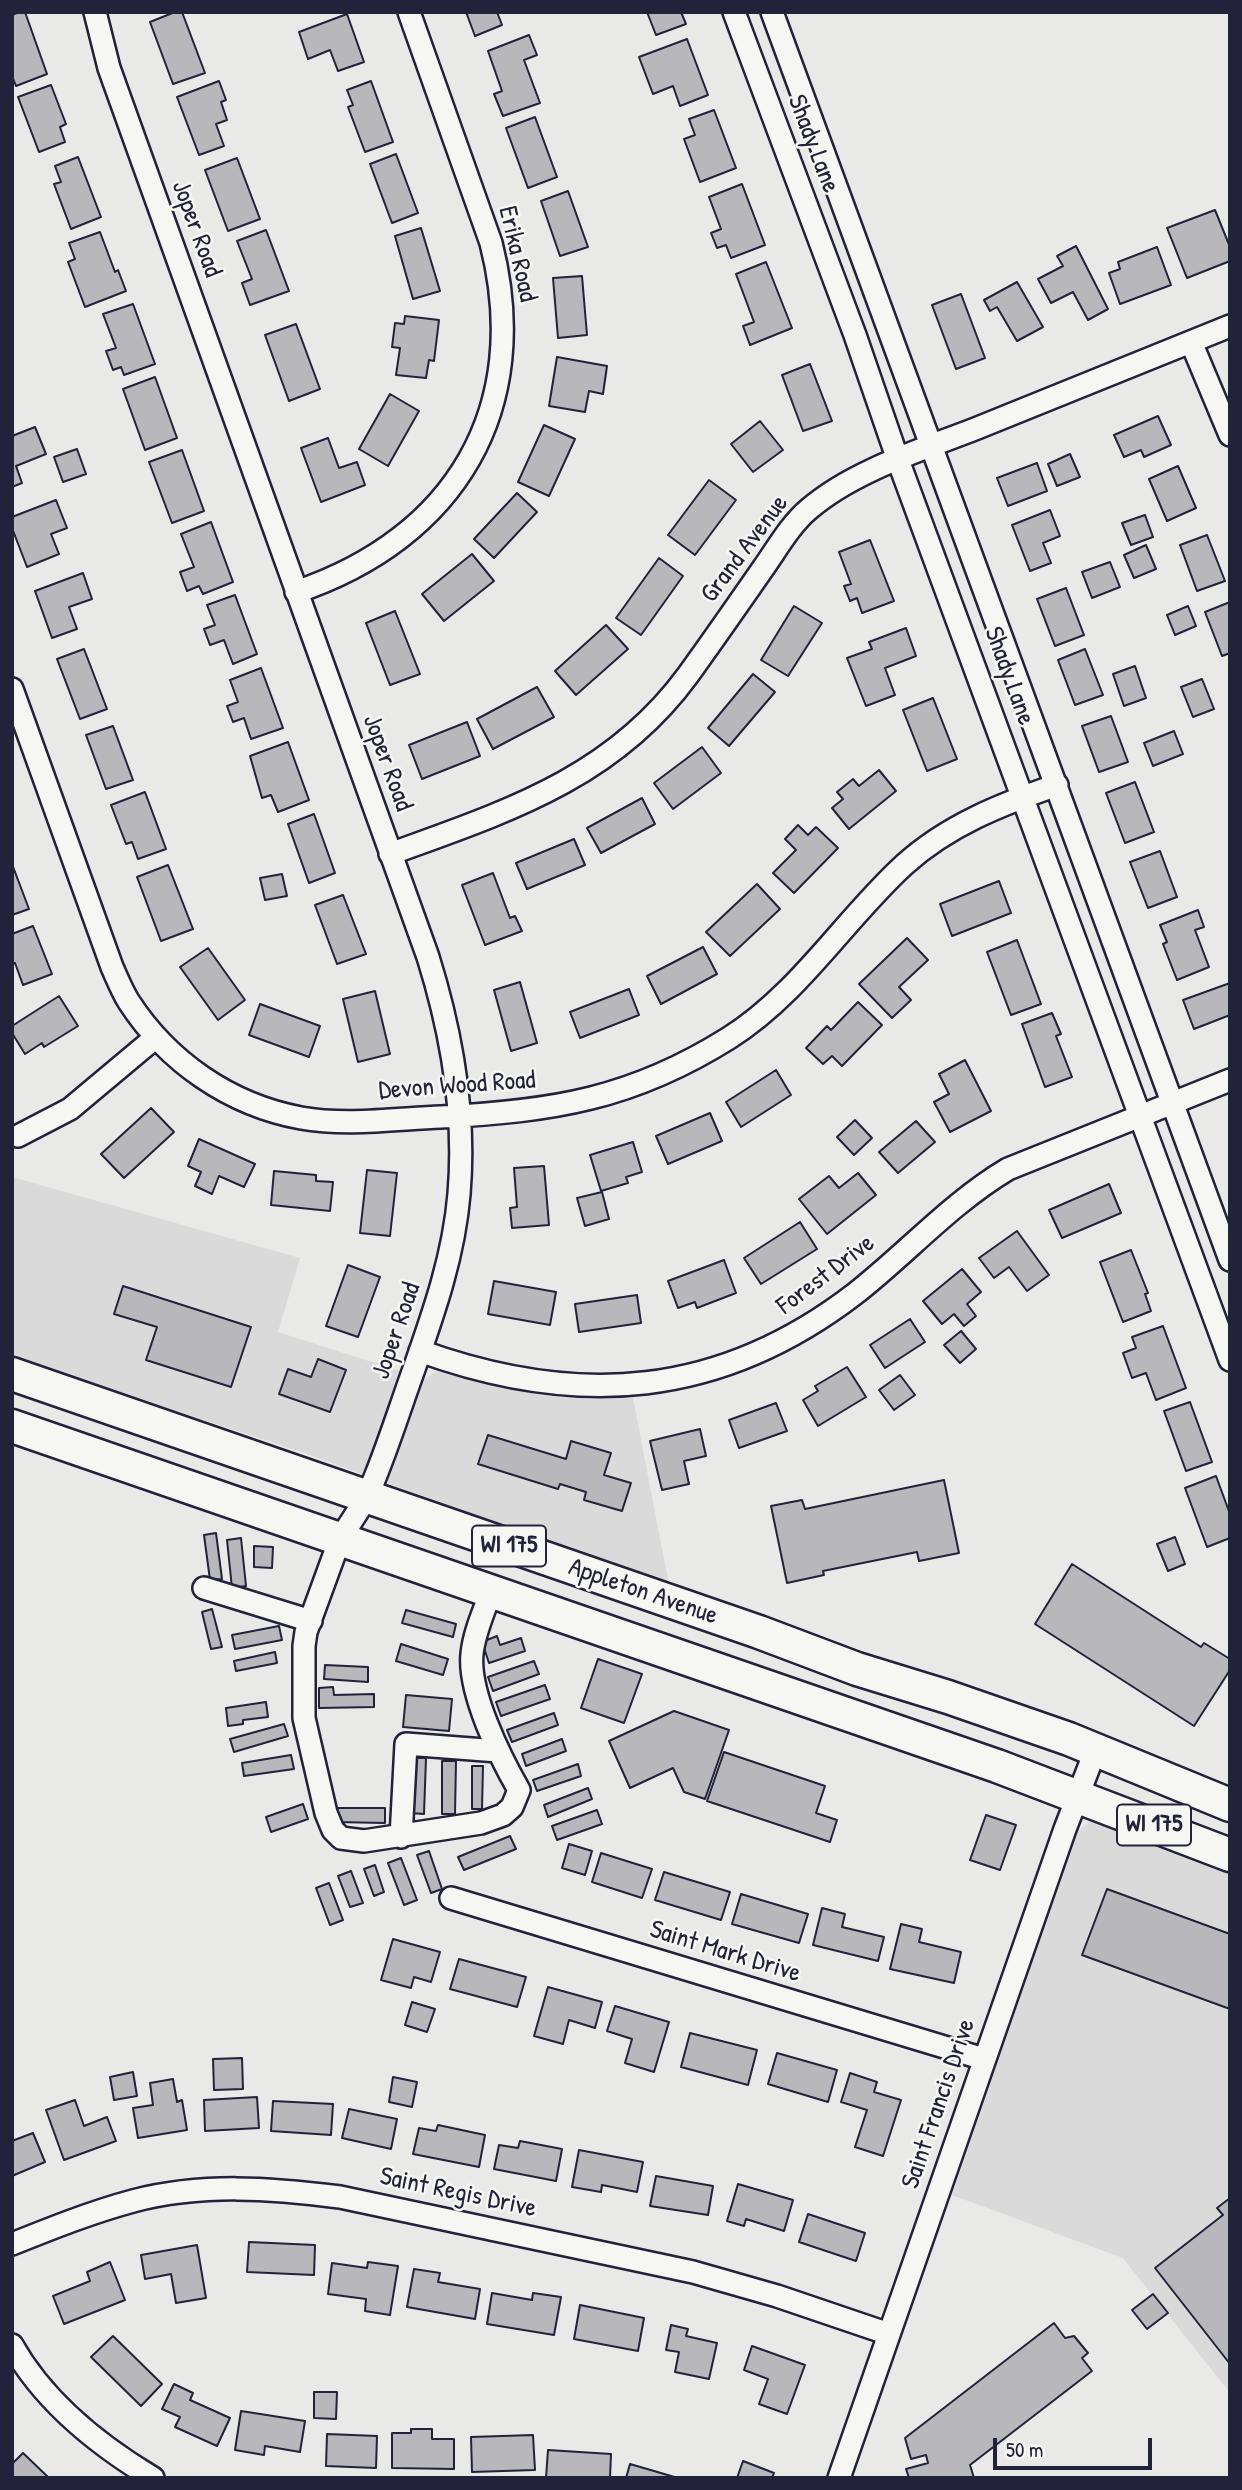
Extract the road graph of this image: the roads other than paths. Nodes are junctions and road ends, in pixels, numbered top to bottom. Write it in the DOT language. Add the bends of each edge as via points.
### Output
graph roads {
  1 [pos="95,12"];
  2 [pos="409,12"];
  3 [pos="734,12"];
  4 [pos="772,12"];
  5 [pos="1230,326"];
  6 [pos="1191,342"];
  7 [pos="1230,435"];
  8 [pos="931,446"];
  9 [pos="898,460"];
  10 [pos="296,592"];
  11 [pos="12,689"];
  12 [pos="1057,785"];
  13 [pos="1023,797"];
  14 [pos="390,855"];
  15 [pos="156,1037"];
  16 [pos="1230,1080"];
  17 [pos="1173,1102"];
  18 [pos="1141,1115"];
  19 [pos="459,1116"];
  20 [pos="18,1136"];
  21 [pos="1230,1260"];
  22 [pos="420,1351"];
  23 [pos="1230,1360"];
  24 [pos="26,1379"];
  25 [pos="18,1428"];
  26 [pos="367,1497"];
  27 [pos="340,1539"];
  28 [pos="204,1588"];
  29 [pos="492,1592"];
  30 [pos="704,1614"];
  31 [pos="311,1621"];
  32 [pos="688,1660"];
  33 [pos="1096,1749"];
  34 [pos="498,1751"];
  35 [pos="1078,1795"];
  36 [pos="1230,1805"];
  37 [pos="401,1837"];
  38 [pos="1230,1855"];
  39 [pos="451,1898"];
  40 [pos="984,2059"];
  41 [pos="12,2244"];
  42 [pos="889,2334"];
  43 [pos="12,2345"];
  44 [pos="153,2478"];
  45 [pos="839,2478"];
  1 -- 10 [label="street, Joper Road" via="114,81"];
  2 -- 10 [label="street, Erika Road" via="498,271 504,331 499,378 481,438 442,499 412,530 367,562"];
  3 -- 9 [label="street, Shady Lane"];
  4 -- 8 [label="street, Shady Lane"];
  5 -- 6 [label="street, Grand Avenue"];
  6 -- 7 [label="street"];
  6 -- 8 [label="street, Grand Avenue"];
  8 -- 9 [label="street, Grand Avenue"];
  8 -- 12 [label="street, Shady Lane"];
  9 -- 13 [label="street, Shady Lane"];
  9 -- 14 [label="street, Grand Avenue" via="854,478 808,510 673,693 589,769 511,810"];
  10 -- 14 [label="street, Joper Road"];
  11 -- 15 [label="street, Devon Wood Road" via="112,967 128,1000"];
  12 -- 13 [label="street, Devon Wood Road"];
  12 -- 17 [label="street, Shady Lane"];
  13 -- 18 [label="street, Shady Lane"];
  13 -- 19 [label="street, Devon Wood Road" via="940,836 904,866 774,1002 732,1036 678,1068 582,1102"];
  14 -- 19 [label="street, Joper Road" via="445,1010"];
  15 -- 19 [label="street, Devon Wood Road" via="206,1080 236,1097 301,1118"];
  15 -- 20 [label="street" via="70,1109"];
  16 -- 17 [label="street, Forest Drive"];
  17 -- 18 [label="street, Forest Drive"];
  17 -- 21 [label="street, Shady Lane"];
  18 -- 22 [label="street, Forest Drive" via="1020,1164 986,1183 829,1313 788,1339 728,1365 645,1384 565,1385 525,1380"];
  18 -- 23 [label="street, Shady Lane"];
  19 -- 22 [label="street, Joper Road" via="454,1230 439,1297"];
  22 -- 26 [label="street, Joper Road"];
  24 -- 25 [label="main road"];
  24 -- 26 [label="main road, Appleton Avenue / WI 175"];
  25 -- 27 [label="main road, Appleton Avenue / WI 175"];
  26 -- 27 [label="street, Joper Road"];
  26 -- 30 [label="main road, Appleton Avenue / WI 175"];
  27 -- 29 [label="main road, Appleton Avenue / WI 175"];
  27 -- 31 [label="street, Joper Road"];
  28 -- 31 [label="street"];
  29 -- 32 [label="main road, Appleton Avenue / WI 175"];
  29 -- 34 [label="street" via="471,1665"];
  30 -- 32 [label="main road"];
  30 -- 33 [label="main road, Appleton Avenue / WI 175"];
  31 -- 37 [label="street, Joper Road" via="304,1646 304,1718 333,1830 341,1838 364,1842"];
  32 -- 35 [label="main road, Appleton Avenue / WI 175"];
  33 -- 35 [label="street, Saint Francis Drive"];
  33 -- 36 [label="main road, Appleton Avenue / WI 175"];
  34 -- 37 [label="street" via="519,1790 503,1815"];
  34 -- 37 [label="street" via="406,1744"];
  35 -- 38 [label="main road, Appleton Avenue / WI 175"];
  35 -- 40 [label="street, Saint Francis Drive"];
  39 -- 40 [label="street, Saint Mark Drive"];
  40 -- 42 [label="street, Saint Francis Drive"];
  41 -- 42 [label="street, Saint Regis Drive" via="136,2200 191,2191 282,2189 340,2197 668,2267 777,2296"];
  42 -- 45 [label="street, Saint Francis Drive"];
  43 -- 44 [label="street" via="47,2393 90,2436"];
}
